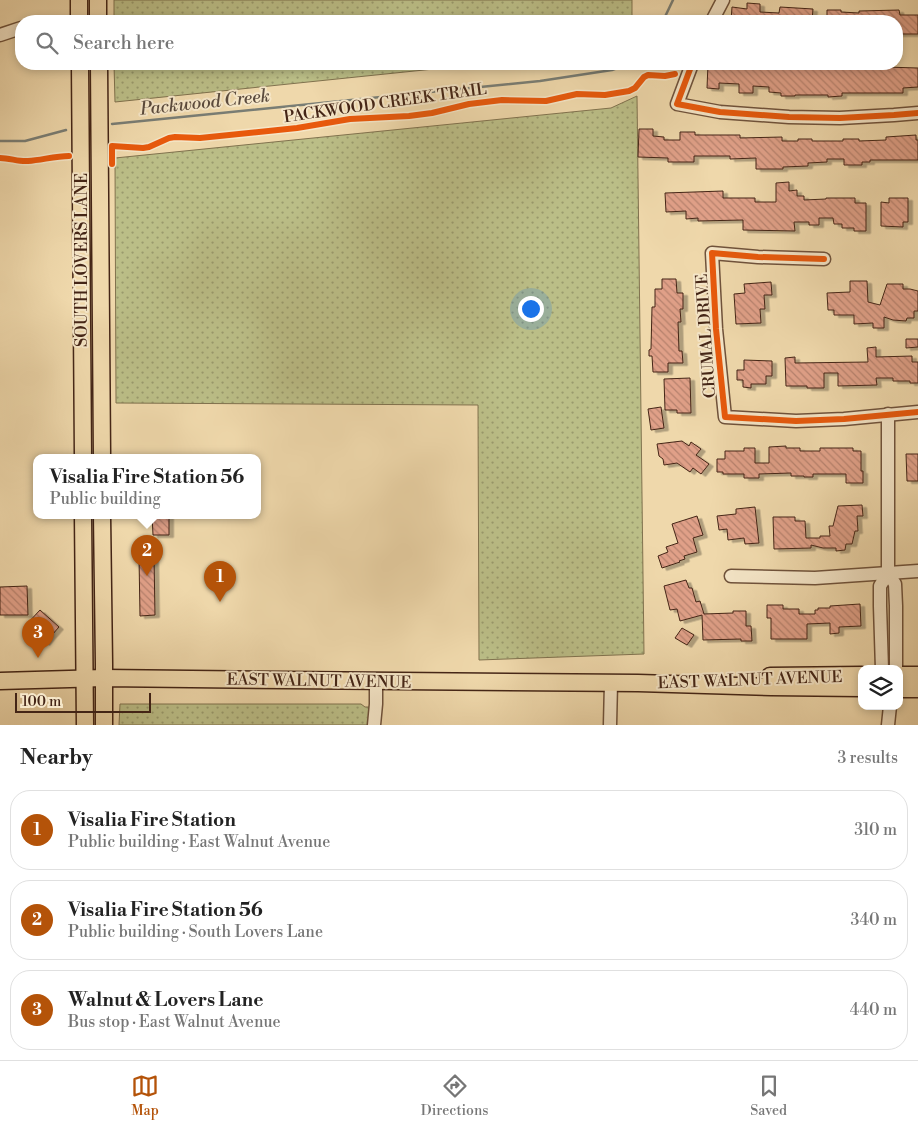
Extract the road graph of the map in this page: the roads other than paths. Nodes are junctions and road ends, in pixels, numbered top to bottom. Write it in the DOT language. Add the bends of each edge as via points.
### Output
graph roads {
  1 [pos="79,0"];
  2 [pos="98,0"];
  3 [pos="723,0"];
  4 [pos="79,15"];
  5 [pos="98,15"];
  6 [pos="715,15"];
  7 [pos="15,30"];
  8 [pos="0,34"];
  9 [pos="80,70"];
  10 [pos="99,70"];
  11 [pos="690,70"];
  12 [pos="918,113"];
  13 [pos="824,259"];
  14 [pos="918,412"];
  15 [pos="888,414"];
  16 [pos="83,454"];
  17 [pos="102,454"];
  18 [pos="83,519"];
  19 [pos="102,519"];
  20 [pos="918,571"];
  21 [pos="888,573"];
  22 [pos="731,576"];
  23 [pos="882,665"];
  24 [pos="896,665"];
  25 [pos="858,675"];
  26 [pos="903,675"];
  27 [pos="918,675"];
  28 [pos="85,678"];
  29 [pos="104,678"];
  30 [pos="0,681"];
  31 [pos="376,681"];
  32 [pos="611,683"];
  33 [pos="638,683"];
  34 [pos="858,688"];
  35 [pos="903,688"];
  36 [pos="918,689"];
  37 [pos="890,710"];
  38 [pos="85,725"];
  39 [pos="104,725"];
  40 [pos="374,725"];
  41 [pos="610,725"];
  42 [pos="888,725"];
  1 -- 4 [label="main road"];
  2 -- 5 [label="main road"];
  3 -- 6 [label="street"];
  7 -- 8 [label="street"];
  9 -- 16 [label="main road, SOUTH LOVERS LANE"];
  10 -- 17 [label="main road, SOUTH LOVERS LANE"];
  11 -- 12 [label="street" via="677,104 720,112 789,117 840,118"];
  13 -- 15 [label="street, CRUMAL DRIVE" via="712,253 725,417 796,420"];
  14 -- 15 [label="street"];
  15 -- 21 [label="street"];
  18 -- 28 [label="main road"];
  19 -- 29 [label="main road"];
  20 -- 21 [label="street"];
  21 -- 22 [label="street" via="815,578"];
  21 -- 23 [label="street" via="880,586"];
  21 -- 24 [label="street" via="895,584"];
  25 -- 33 [label="main road, EAST WALNUT AVENUE"];
  26 -- 27 [label="main road"];
  28 -- 29 [label="main road, EAST WALNUT AVENUE"];
  28 -- 30 [label="main road, EAST WALNUT AVENUE"];
  28 -- 38 [label="main road"];
  29 -- 31 [label="main road, EAST WALNUT AVENUE"];
  29 -- 39 [label="main road"];
  31 -- 32 [label="main road, EAST WALNUT AVENUE"];
  31 -- 40 [label="street"];
  32 -- 33 [label="main road, EAST WALNUT AVENUE"];
  32 -- 41 [label="street"];
  33 -- 34 [label="main road, EAST WALNUT AVENUE"];
  35 -- 36 [label="main road"];
  37 -- 42 [label="street"];
}
